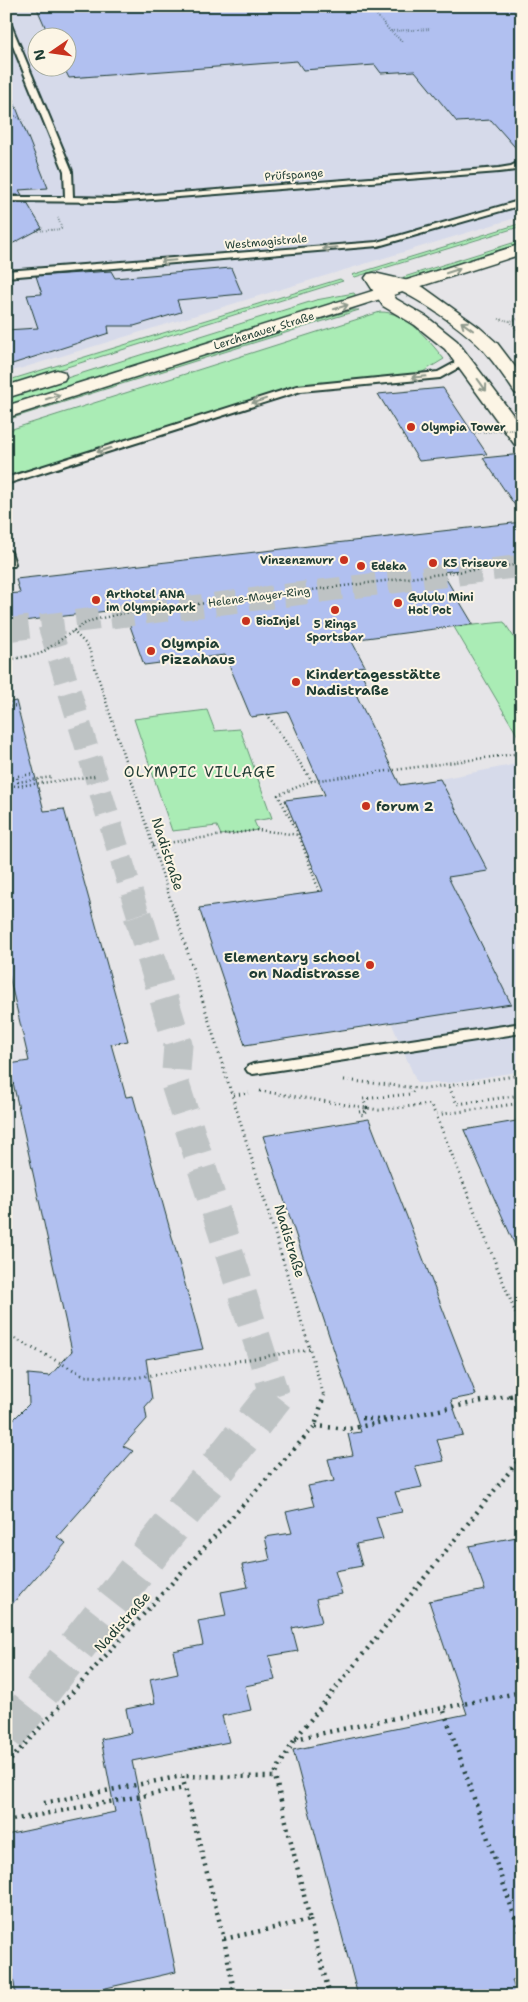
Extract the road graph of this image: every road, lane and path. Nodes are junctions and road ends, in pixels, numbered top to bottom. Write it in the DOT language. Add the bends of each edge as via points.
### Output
graph roads {
  1 [pos="369,6"];
  2 [pos="6,20"];
  3 [pos="431,28"];
  4 [pos="390,31"];
  5 [pos="403,42"];
  6 [pos="519,164"];
  7 [pos="69,198"];
  8 [pos="6,199"];
  9 [pos="522,202"];
  10 [pos="522,233"];
  11 [pos="485,244"];
  12 [pos="522,249"];
  13 [pos="6,274"];
  14 [pos="404,278"];
  15 [pos="385,292"];
  16 [pos="522,318"];
  17 [pos="522,337"];
  18 [pos="464,360"];
  19 [pos="507,367"];
  20 [pos="77,370"];
  21 [pos="522,389"];
  22 [pos="6,392"];
  23 [pos="6,412"];
  24 [pos="522,429"];
  25 [pos="473,433"];
  26 [pos="522,441"];
  27 [pos="6,481"];
  28 [pos="6,552"];
  29 [pos="10,564"];
  30 [pos="522,564"];
  31 [pos="74,631"];
  32 [pos="6,660"];
  33 [pos="17,706"];
  34 [pos="6,708"];
  35 [pos="267,714"];
  36 [pos="522,753"];
  37 [pos="34,774"];
  38 [pos="95,776"];
  39 [pos="52,777"];
  40 [pos="312,781"];
  41 [pos="6,786"];
  42 [pos="299,835"];
  43 [pos="154,845"];
  44 [pos="319,891"];
  45 [pos="522,1028"];
  46 [pos="253,1069"];
  47 [pos="522,1075"];
  48 [pos="338,1080"];
  49 [pos="448,1087"];
  50 [pos="414,1089"];
  51 [pos="260,1091"];
  52 [pos="522,1094"];
  53 [pos="522,1102"];
  54 [pos="367,1108"];
  55 [pos="436,1116"];
  56 [pos="522,1329"];
  57 [pos="6,1334"];
  58 [pos="310,1349"];
  59 [pos="522,1394"];
  60 [pos="506,1396"];
  61 [pos="522,1399"];
  62 [pos="413,1416"];
  63 [pos="362,1418"];
  64 [pos="315,1426"];
  65 [pos="522,1456"];
  66 [pos="522,1692"];
  67 [pos="443,1708"];
  68 [pos="295,1739"];
  69 [pos="6,1765"];
  70 [pos="182,1776"];
  71 [pos="273,1776"];
  72 [pos="185,1788"];
  73 [pos="44,1803"];
  74 [pos="6,1821"];
  75 [pos="310,1920"];
  76 [pos="522,1938"];
  77 [pos="224,1939"];
  78 [pos="235,1996"];
  79 [pos="330,1996"];
  1 -- 4 [label="path"];
  2 -- 7 [label="lane" via="68,171"];
  3 -- 4 [label="path"];
  4 -- 5 [label="path"];
  6 -- 7 [label="lane, Prüfspange" via="499,170 183,195 114,200"];
  7 -- 8 [label="lane, Prüfspange"];
  9 -- 13 [label="lane, Westmagistrale, one-way" via="378,244"];
  10 -- 11 [label="main road"];
  14 -- 12 [label="main road, Lerchenauer Straße, one-way"];
  14 -- 15 [label="main road, Lerchenauer Straße"];
  14 -- 15 [label="main road" via="367,280"];
  19 -- 14 [label="main road, one-way" via="474,332"];
  15 -- 18 [label="main road" via="390,302 439,334"];
  23 -- 15 [label="main road, Lerchenauer Straße, one-way"];
  16 -- 17 [label="path" via="510,321"];
  18 -- 19 [label="main road" via="483,366"];
  18 -- 26 [label="main road, one-way"];
  18 -- 27 [label="lane, one-way" via="440,375 300,388"];
  19 -- 21 [label="main road"];
  20 -- 22 [label="main road"];
  24 -- 25 [label="path, bridge"];
  28 -- 29 [label="lane"];
  30 -- 31 [label="path, Helene-Mayer-Ring" via="125,613 93,620"];
  31 -- 32 [label="path, Helene-Mayer-Ring" via="40,654"];
  31 -- 43 [label="path, Nadistraße" via="88,646"];
  33 -- 34 [label="path"];
  35 -- 40 [label="path"];
  36 -- 40 [label="path"];
  37 -- 39 [label="path" via="17,776 18,782"];
  38 -- 41 [label="path"];
  40 -- 42 [label="path" via="278,795"];
  42 -- 43 [label="path" via="258,830"];
  42 -- 44 [label="path"];
  43 -- 58 [label="path, Nadistraße" via="221,1052"];
  45 -- 46 [label="lane"];
  47 -- 49 [label="path"];
  48 -- 50 [label="path"];
  49 -- 50 [label="path"];
  49 -- 52 [label="path" via="457,1104"];
  50 -- 54 [label="path" via="411,1094 363,1099 365,1105 368,1111 360,1114 359,1112 366,1110"];
  51 -- 54 [label="path, bridge"];
  53 -- 55 [label="path"];
  54 -- 55 [label="path, bridge" via="378,1110 430,1104"];
  55 -- 56 [label="path"];
  57 -- 58 [label="path" via="85,1376 134,1378"];
  58 -- 64 [label="path, Nadistraße" via="324,1396"];
  59 -- 60 [label="path"];
  60 -- 61 [label="path"];
  60 -- 62 [label="path"];
  62 -- 63 [label="path" via="379,1420"];
  62 -- 64 [label="path" via="349,1429"];
  64 -- 69 [label="path, Nadistraße"];
  65 -- 68 [label="path"];
  66 -- 67 [label="path"];
  67 -- 68 [label="path"];
  67 -- 76 [label="path"];
  68 -- 71 [label="path"];
  70 -- 71 [label="path"];
  70 -- 72 [label="path"];
  70 -- 73 [label="path"];
  71 -- 75 [label="path"];
  72 -- 74 [label="path"];
  72 -- 77 [label="path"];
  75 -- 77 [label="path"];
  75 -- 79 [label="path"];
  77 -- 78 [label="path"];
}
